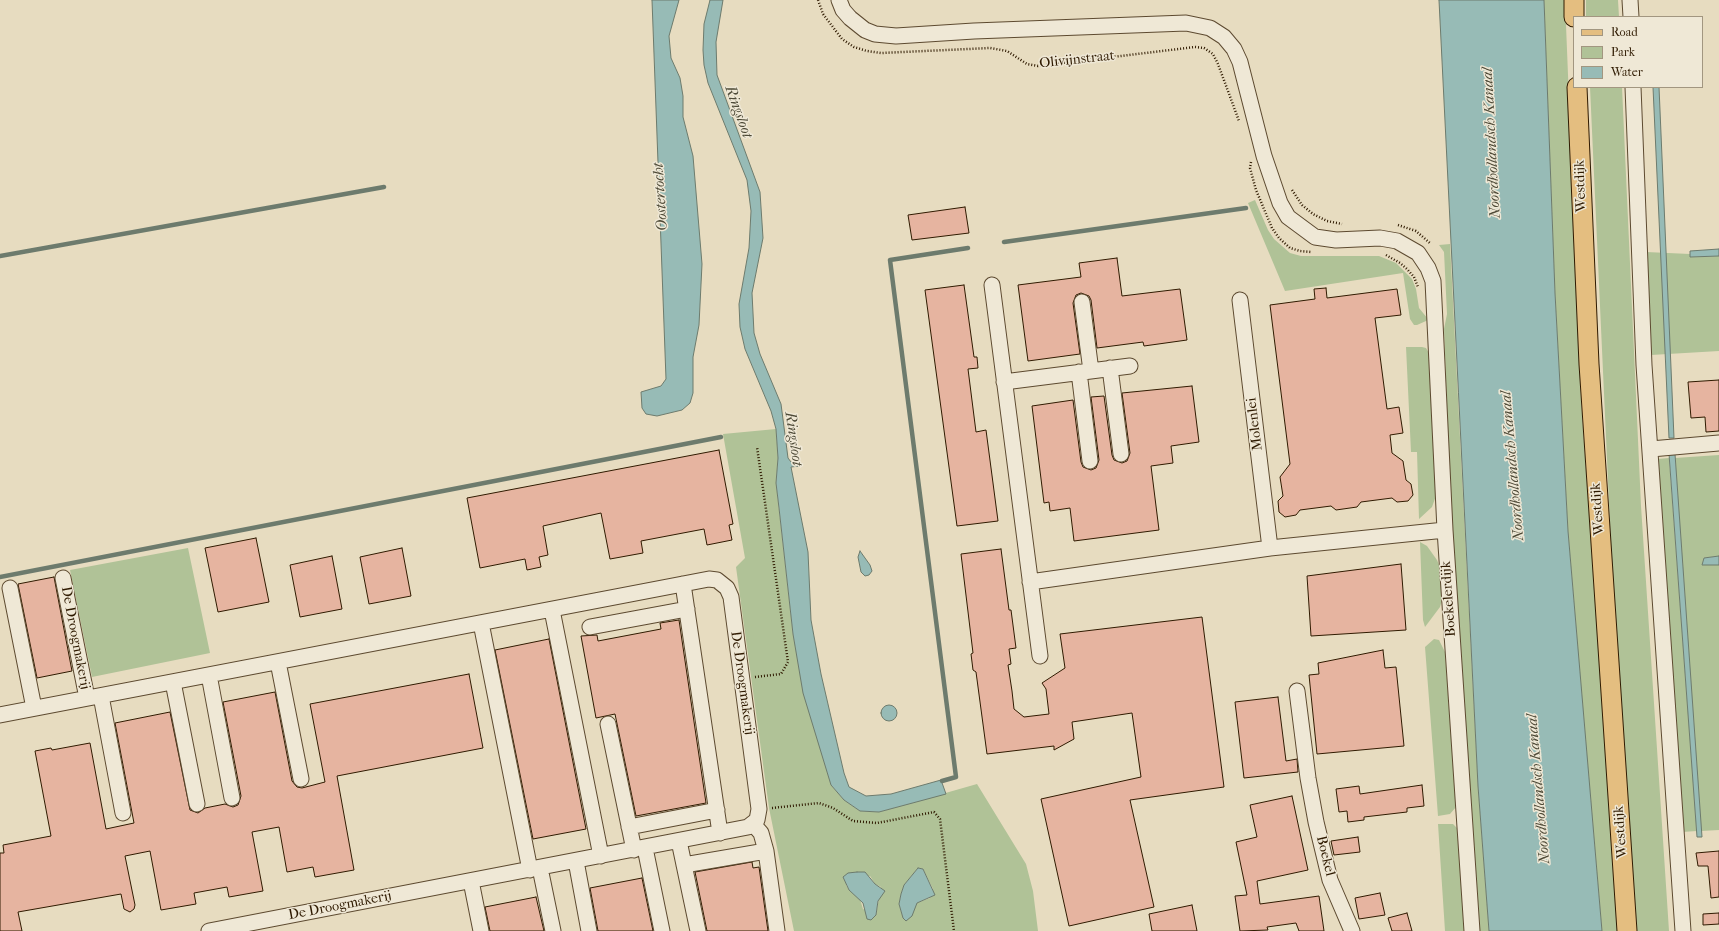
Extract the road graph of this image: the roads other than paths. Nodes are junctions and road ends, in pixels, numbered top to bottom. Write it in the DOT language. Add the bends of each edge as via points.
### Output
graph roads {
  1 [pos="839,0"];
  2 [pos="1574,0"];
  3 [pos="1630,0"];
  4 [pos="1574,16"];
  5 [pos="1630,16"];
  6 [pos="1577,88"];
  7 [pos="1633,88"];
  8 [pos="1428,268"];
  9 [pos="992,285"];
  10 [pos="1240,300"];
  11 [pos="1082,302"];
  12 [pos="1130,366"];
  13 [pos="1110,368"];
  14 [pos="1085,371"];
  15 [pos="1004,382"];
  16 [pos="1719,444"];
  17 [pos="1650,449"];
  18 [pos="1121,454"];
  19 [pos="1090,462"];
  20 [pos="1444,530"];
  21 [pos="1270,548"];
  22 [pos="63,578"];
  23 [pos="1030,582"];
  24 [pos="683,584"];
  25 [pos="10,588"];
  26 [pos="623,596"];
  27 [pos="687,609"];
  28 [pos="552,610"];
  29 [pos="628,620"];
  30 [pos="481,623"];
  31 [pos="590,627"];
  32 [pos="1040,656"];
  33 [pos="278,662"];
  34 [pos="209,675"];
  35 [pos="173,682"];
  36 [pos="1297,691"];
  37 [pos="94,697"];
  38 [pos="34,708"];
  39 [pos="0,715"];
  40 [pos="608,724"];
  41 [pos="301,779"];
  42 [pos="232,798"];
  43 [pos="197,804"];
  44 [pos="717,810"];
  45 [pos="122,813"];
  46 [pos="753,824"];
  47 [pos="629,827"];
  48 [pos="720,833"];
  49 [pos="679,841"];
  50 [pos="639,849"];
  51 [pos="766,851"];
  52 [pos="601,856"];
  53 [pos="576,861"];
  54 [pos="684,865"];
  55 [pos="535,869"];
  56 [pos="472,881"];
  57 [pos="209,931"];
  58 [pos="480,931"];
  59 [pos="553,931"];
  60 [pos="589,931"];
  61 [pos="662,931"];
  62 [pos="698,931"];
  63 [pos="777,931"];
  64 [pos="1352,931"];
  65 [pos="1472,931"];
  66 [pos="1628,931"];
  67 [pos="1683,931"];
  1 -- 8 [label="street, Olivijnstraat" via="843,10 865,30 874,34 896,36 1186,24 1210,28 1224,37 1240,62 1258,158 1288,217 1315,237 1336,240 1380,238 1397,241 1418,252"];
  2 -- 4 [label="main road"];
  3 -- 5 [label="street"];
  6 -- 66 [label="main road, Westdijk" via="1589,364"];
  7 -- 17 [label="street" via="1644,365"];
  8 -- 20 [label="street, Boekelerdijk" via="1433,281"];
  9 -- 15 [label="street"];
  10 -- 21 [label="street, Molenlei"];
  11 -- 14 [label="street"];
  12 -- 13 [label="street"];
  13 -- 14 [label="street"];
  13 -- 18 [label="street"];
  14 -- 15 [label="street"];
  14 -- 19 [label="street"];
  15 -- 23 [label="street"];
  16 -- 17 [label="street"];
  17 -- 67 [label="street"];
  20 -- 21 [label="street"];
  20 -- 65 [label="street, Boekelerdijk"];
  21 -- 23 [label="street"];
  22 -- 37 [label="street, De Droogmakerij"];
  23 -- 32 [label="street"];
  24 -- 26 [label="street, De Droogmakerij"];
  24 -- 27 [label="street"];
  24 -- 46 [label="street, De Droogmakerij" via="709,579 718,580 727,588 731,597 759,809 758,817"];
  25 -- 38 [label="street"];
  26 -- 28 [label="street, De Droogmakerij"];
  26 -- 29 [label="street"];
  27 -- 29 [label="street"];
  27 -- 44 [label="street"];
  28 -- 30 [label="street, De Droogmakerij"];
  28 -- 52 [label="street"];
  29 -- 31 [label="street"];
  30 -- 33 [label="street, De Droogmakerij"];
  30 -- 55 [label="street"];
  33 -- 34 [label="street, De Droogmakerij"];
  33 -- 41 [label="street"];
  34 -- 35 [label="street, De Droogmakerij"];
  34 -- 42 [label="street"];
  35 -- 37 [label="street, De Droogmakerij"];
  35 -- 43 [label="street"];
  36 -- 64 [label="street, Boekel" via="1308,778 1330,880"];
  37 -- 38 [label="street, De Droogmakerij"];
  37 -- 45 [label="street, De Droogmakerij"];
  38 -- 39 [label="street, De Droogmakerij"];
  40 -- 47 [label="street"];
  44 -- 47 [label="street"];
  44 -- 48 [label="street"];
  46 -- 48 [label="street, De Droogmakerij" via="743,829"];
  46 -- 51 [label="street" via="761,833"];
  47 -- 50 [label="street"];
  48 -- 49 [label="street, De Droogmakerij"];
  49 -- 50 [label="street, De Droogmakerij"];
  49 -- 54 [label="street"];
  50 -- 52 [label="street, De Droogmakerij"];
  50 -- 61 [label="street"];
  51 -- 54 [label="street"];
  51 -- 63 [label="street"];
  52 -- 53 [label="street, De Droogmakerij"];
  53 -- 55 [label="street, De Droogmakerij"];
  53 -- 60 [label="street"];
  54 -- 62 [label="street"];
  55 -- 56 [label="street, De Droogmakerij"];
  55 -- 59 [label="street"];
  56 -- 57 [label="street, De Droogmakerij"];
  56 -- 58 [label="street"];
}
